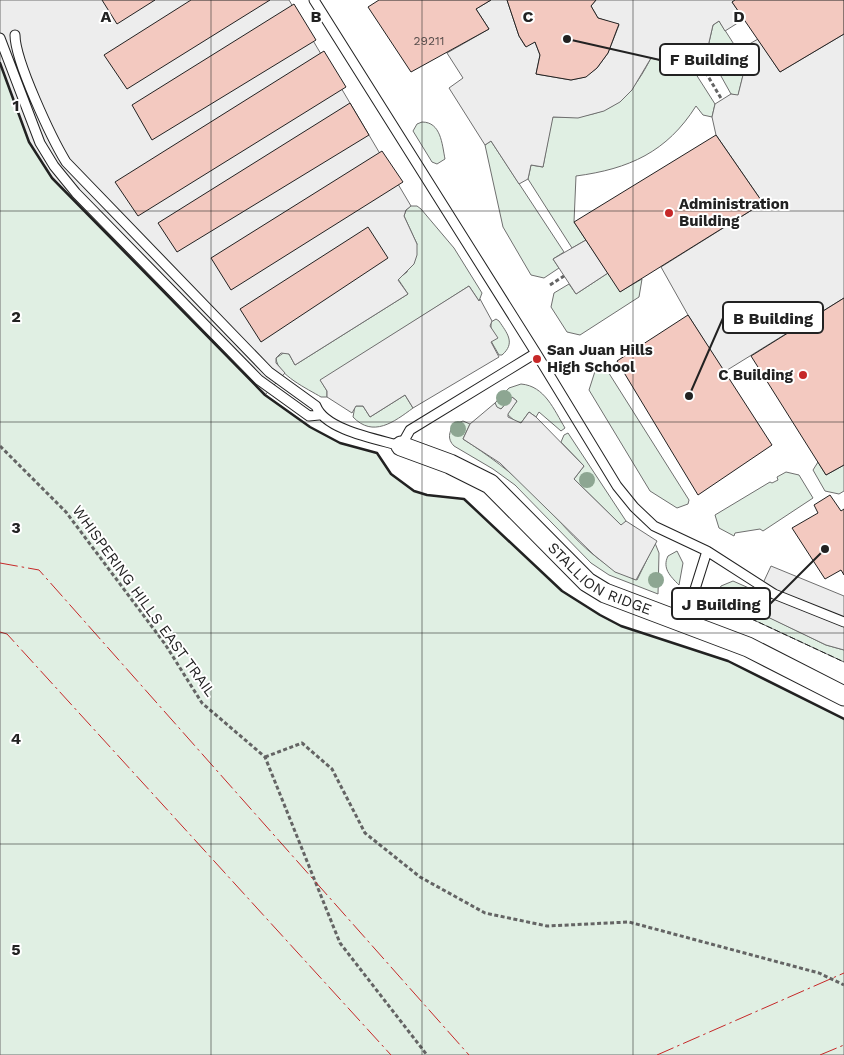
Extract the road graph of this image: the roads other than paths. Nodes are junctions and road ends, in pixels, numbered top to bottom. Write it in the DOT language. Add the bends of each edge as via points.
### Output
graph roads {
  1 [pos="314,0"];
  2 [pos="16,35"];
  3 [pos="0,38"];
  4 [pos="536,353"];
  5 [pos="319,415"];
  6 [pos="400,446"];
  7 [pos="707,551"];
  8 [pos="844,622"];
  9 [pos="684,624"];
  10 [pos="844,696"];
  1 -- 4 [label="lane"];
  2 -- 5 [label="lane" via="32,88 54,143 66,162 269,372 316,406"];
  3 -- 5 [label="lane" via="40,143 76,194 259,380 309,416"];
  4 -- 6 [label="lane" via="410,430"];
  4 -- 7 [label="lane" via="617,486 634,507 654,526"];
  5 -- 6 [label="lane" via="352,432"];
  6 -- 9 [label="street, STALLION RIDGE" via="450,464 490,484 587,582 605,593"];
  7 -- 8 [label="lane" via="774,594"];
  7 -- 9 [label="lane"];
  9 -- 10 [label="street, STALLION RIDGE" via="748,648"];
}
